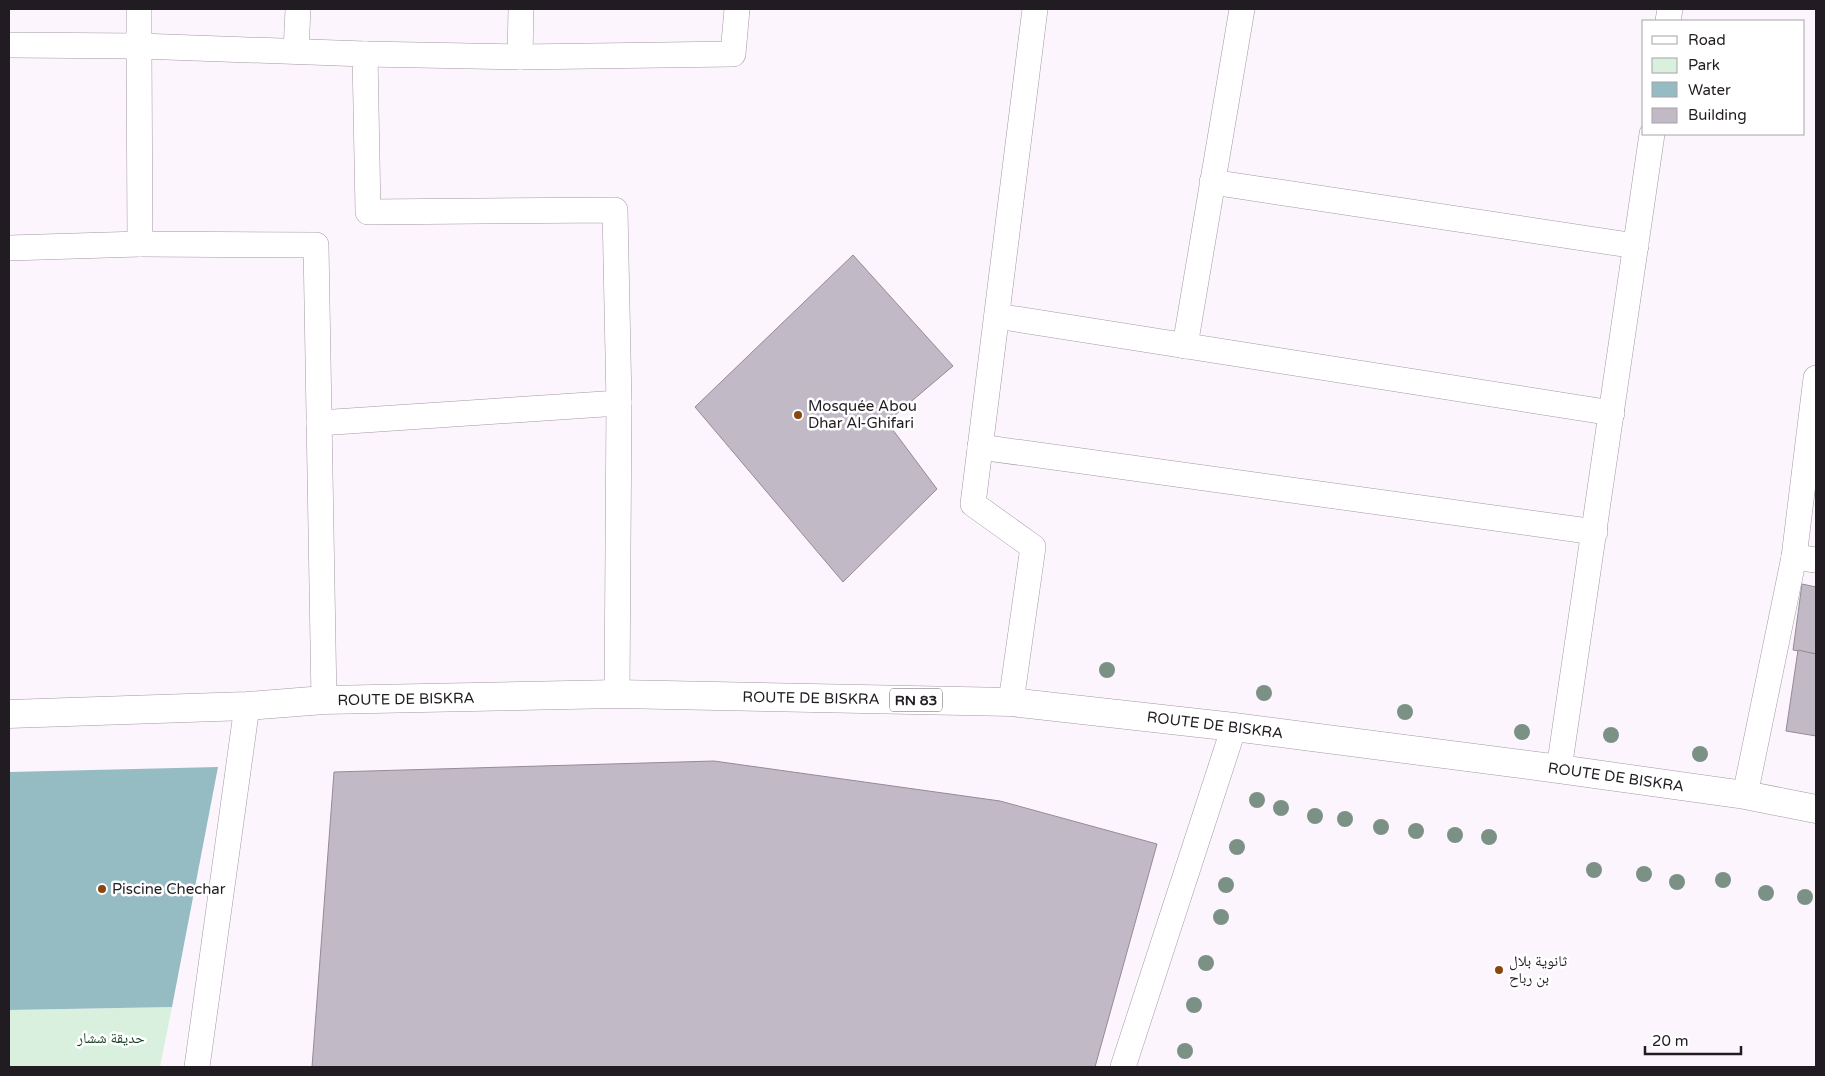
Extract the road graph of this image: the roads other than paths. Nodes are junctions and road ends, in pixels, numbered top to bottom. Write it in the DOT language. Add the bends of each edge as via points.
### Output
graph roads {
  1 [pos="139,9"];
  2 [pos="298,9"];
  3 [pos="521,9"];
  4 [pos="737,9"];
  5 [pos="1035,9"];
  6 [pos="1242,9"];
  7 [pos="9,45"];
  8 [pos="138,46"];
  9 [pos="296,52"];
  10 [pos="365,54"];
  11 [pos="520,57"];
  12 [pos="1652,135"];
  13 [pos="1212,182"];
  14 [pos="140,244"];
  15 [pos="1636,246"];
  16 [pos="9,248"];
  17 [pos="997,316"];
  18 [pos="1185,346"];
  19 [pos="1816,378"];
  20 [pos="619,403"];
  21 [pos="1612,413"];
  22 [pos="319,423"];
  23 [pos="980,447"];
  24 [pos="1812,449"];
  25 [pos="1595,532"];
  26 [pos="1805,558"];
  27 [pos="617,694"];
  28 [pos="324,700"];
  29 [pos="1011,702"];
  30 [pos="247,706"];
  31 [pos="9,714"];
  32 [pos="1234,727"];
  33 [pos="1559,769"];
  34 [pos="1745,796"];
  35 [pos="1816,808"];
  36 [pos="196,1067"];
  37 [pos="1123,1067"];
  1 -- 8 [label="street"];
  2 -- 9 [label="street"];
  3 -- 11 [label="street"];
  4 -- 11 [label="street" via="733,54"];
  5 -- 17 [label="street"];
  6 -- 13 [label="street"];
  7 -- 8 [label="street"];
  8 -- 9 [label="street"];
  8 -- 14 [label="street"];
  9 -- 10 [label="street"];
  10 -- 11 [label="street"];
  10 -- 20 [label="street" via="368,212 615,210"];
  12 -- 15 [label="street"];
  13 -- 15 [label="street"];
  13 -- 18 [label="street"];
  14 -- 16 [label="street"];
  14 -- 22 [label="street" via="316,245"];
  15 -- 21 [label="street"];
  17 -- 18 [label="street"];
  17 -- 23 [label="street"];
  18 -- 21 [label="street"];
  19 -- 24 [label="street"];
  20 -- 22 [label="street"];
  20 -- 27 [label="street"];
  21 -- 25 [label="street"];
  22 -- 28 [label="street"];
  23 -- 25 [label="street"];
  23 -- 29 [label="street" via="973,504 1033,546"];
  24 -- 26 [label="street"];
  25 -- 33 [label="street"];
  26 -- 34 [label="street"];
  27 -- 28 [label="main road, ROUTE DE BISKRA / RN 83"];
  27 -- 29 [label="main road, ROUTE DE BISKRA / RN 83"];
  28 -- 30 [label="main road, ROUTE DE BISKRA / RN 83"];
  29 -- 32 [label="main road, ROUTE DE BISKRA / RN 83"];
  30 -- 31 [label="main road, ROUTE DE BISKRA / RN 83"];
  30 -- 36 [label="street"];
  32 -- 33 [label="main road, ROUTE DE BISKRA / RN 83"];
  32 -- 37 [label="street"];
  33 -- 34 [label="main road, ROUTE DE BISKRA / RN 83"];
  34 -- 35 [label="main road, ROUTE DE BISKRA / RN 83"];
}
